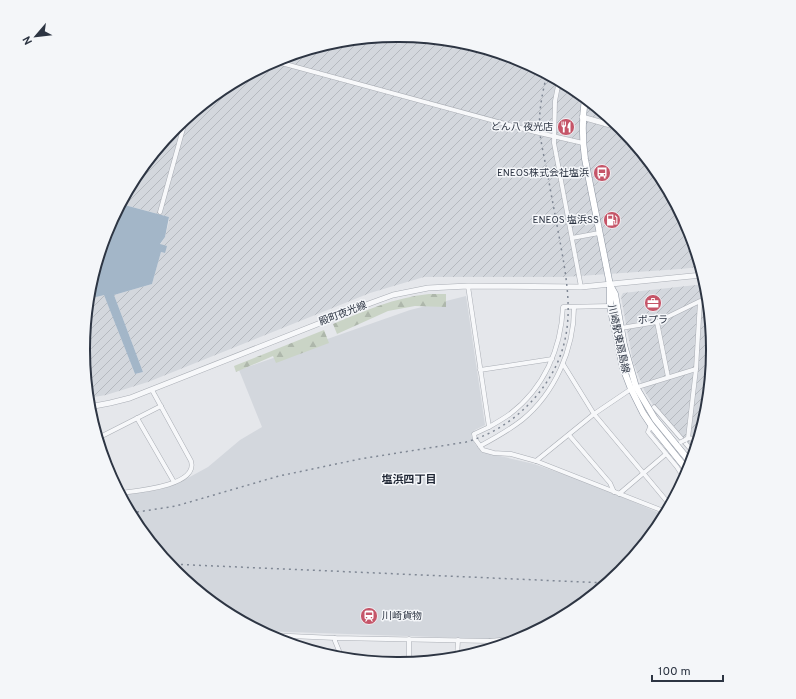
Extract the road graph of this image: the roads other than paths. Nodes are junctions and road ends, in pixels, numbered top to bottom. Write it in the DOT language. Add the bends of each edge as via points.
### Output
graph roads {
  1 [pos="284,64"];
  2 [pos="558,87"];
  3 [pos="584,105"];
  4 [pos="582,117"];
  5 [pos="607,124"];
  6 [pos="183,130"];
  7 [pos="555,137"];
  8 [pos="583,143"];
  9 [pos="160,212"];
  10 [pos="600,233"];
  11 [pos="572,238"];
  12 [pos="696,276"];
  13 [pos="610,285"];
  14 [pos="468,286"];
  15 [pos="581,287"];
  16 [pos="610,306"];
  17 [pos="574,308"];
  18 [pos="658,322"];
  19 [pos="621,328"];
  20 [pos="552,359"];
  21 [pos="563,364"];
  22 [pos="696,369"];
  23 [pos="480,370"];
  24 [pos="668,377"];
  25 [pos="634,388"];
  26 [pos="152,390"];
  27 [pos="95,406"];
  28 [pos="161,406"];
  29 [pos="654,407"];
  30 [pos="594,414"];
  31 [pos="136,418"];
  32 [pos="651,425"];
  33 [pos="489,427"];
  34 [pos="103,435"];
  35 [pos="569,435"];
  36 [pos="691,442"];
  37 [pos="681,445"];
  38 [pos="480,446"];
  39 [pos="689,447"];
  40 [pos="666,454"];
  41 [pos="686,455"];
  42 [pos="685,459"];
  43 [pos="536,461"];
  44 [pos="680,472"];
  45 [pos="643,474"];
  46 [pos="174,482"];
  47 [pos="126,492"];
  48 [pos="614,492"];
  49 [pos="620,494"];
  50 [pos="666,500"];
  51 [pos="660,510"];
  52 [pos="286,636"];
  53 [pos="335,638"];
  54 [pos="409,639"];
  55 [pos="458,640"];
  56 [pos="499,640"];
  57 [pos="490,641"];
  58 [pos="339,651"];
  59 [pos="457,651"];
  60 [pos="409,656"];
  1 -- 7 [label="street"];
  2 -- 7 [label="street" via="555,101"];
  3 -- 4 [label="highway, 川崎駅東扇島線"];
  4 -- 5 [label="street"];
  4 -- 8 [label="highway, 川崎駅東扇島線"];
  6 -- 9 [label="street"];
  7 -- 8 [label="street"];
  7 -- 11 [label="street"];
  8 -- 10 [label="highway, 川崎駅東扇島線"];
  10 -- 11 [label="street"];
  10 -- 13 [label="highway, 川崎駅東扇島線"];
  11 -- 15 [label="street"];
  12 -- 13 [label="street, 殿町夜光線"];
  13 -- 15 [label="street, 殿町夜光線"];
  13 -- 16 [label="highway, 川崎駅東扇島線"];
  13 -- 19 [label="highway, 川崎駅東扇島線" via="615,294"];
  14 -- 15 [label="street, 殿町夜光線"];
  14 -- 23 [label="street"];
  14 -- 26 [label="street, 殿町夜光線" via="428,288 383,299"];
  16 -- 17 [label="street"];
  16 -- 25 [label="highway, 川崎駅東扇島線" via="623,368"];
  17 -- 20 [label="street" via="563,307 560,336"];
  17 -- 21 [label="street" via="571,340"];
  18 -- 19 [label="street"];
  18 -- 22 [label="street" via="700,301"];
  18 -- 24 [label="street"];
  19 -- 25 [label="highway, 川崎駅東扇島線"];
  20 -- 23 [label="street"];
  20 -- 33 [label="street" via="541,381 526,400"];
  21 -- 30 [label="street"];
  21 -- 38 [label="street" via="544,397 532,411 509,429"];
  22 -- 24 [label="street"];
  22 -- 37 [label="street"];
  23 -- 33 [label="street"];
  24 -- 25 [label="street"];
  25 -- 30 [label="street"];
  25 -- 32 [label="highway, 川崎駅東扇島線"];
  25 -- 37 [label="highway, 川崎駅東扇島線" via="652,415"];
  26 -- 27 [label="street, 殿町夜光線"];
  26 -- 28 [label="street"];
  28 -- 31 [label="street"];
  28 -- 46 [label="street" via="192,465 187,475"];
  29 -- 39 [label="street"];
  30 -- 35 [label="street"];
  30 -- 45 [label="street"];
  31 -- 34 [label="street"];
  31 -- 46 [label="street"];
  32 -- 37 [label="highway, 川崎駅東扇島線"];
  32 -- 40 [label="street" via="648,432"];
  33 -- 38 [label="street" via="474,434"];
  35 -- 43 [label="street"];
  35 -- 48 [label="street" via="610,483"];
  36 -- 37 [label="street"];
  37 -- 41 [label="highway, 川崎駅東扇島線"];
  37 -- 42 [label="highway, 川崎駅東扇島線"];
  38 -- 43 [label="street" via="482,450"];
  40 -- 44 [label="street"];
  40 -- 45 [label="street"];
  43 -- 48 [label="street"];
  45 -- 49 [label="street"];
  45 -- 50 [label="street"];
  46 -- 47 [label="street" via="165,486"];
  48 -- 49 [label="street"];
  49 -- 51 [label="street"];
  52 -- 53 [label="street"];
  53 -- 54 [label="street"];
  53 -- 58 [label="street"];
  54 -- 55 [label="street"];
  54 -- 60 [label="street"];
  55 -- 57 [label="street"];
  55 -- 59 [label="street"];
  56 -- 57 [label="street"];
}
